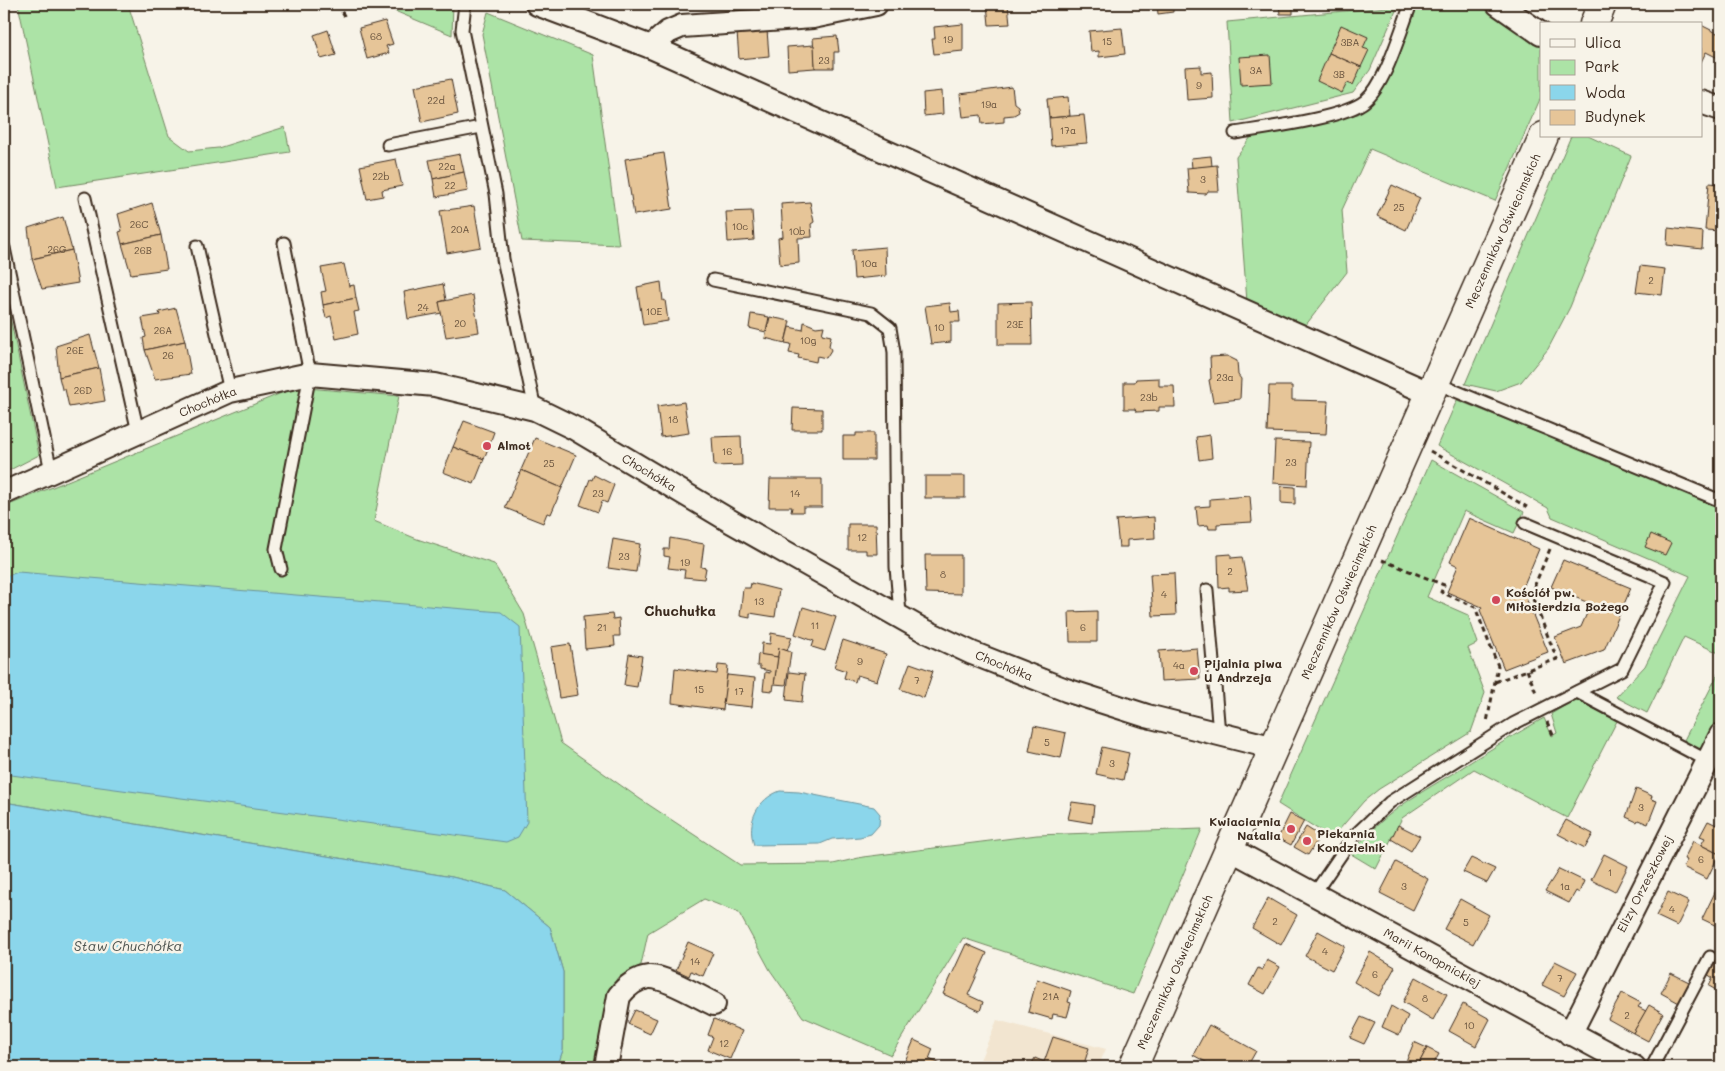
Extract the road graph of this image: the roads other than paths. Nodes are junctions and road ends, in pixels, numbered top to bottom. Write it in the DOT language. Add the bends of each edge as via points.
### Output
graph roads {
  1 [pos="465,4"];
  2 [pos="537,4"];
  3 [pos="876,4"];
  4 [pos="1411,4"];
  5 [pos="1498,4"];
  6 [pos="1602,4"];
  7 [pos="1519,12"];
  8 [pos="1595,22"];
  9 [pos="1540,33"];
  10 [pos="651,48"];
  11 [pos="1702,102"];
  12 [pos="1721,109"];
  13 [pos="480,126"];
  14 [pos="1235,134"];
  15 [pos="1543,138"];
  16 [pos="388,144"];
  17 [pos="85,198"];
  18 [pos="284,243"];
  19 [pos="198,246"];
  20 [pos="4,248"];
  21 [pos="713,280"];
  22 [pos="310,374"];
  23 [pos="1433,389"];
  24 [pos="230,391"];
  25 [pos="534,409"];
  26 [pos="138,432"];
  27 [pos="51,471"];
  28 [pos="4,493"];
  29 [pos="1721,501"];
  30 [pos="1530,525"];
  31 [pos="281,569"];
  32 [pos="1207,590"];
  33 [pos="900,614"];
  34 [pos="1577,692"];
  35 [pos="1219,734"];
  36 [pos="1721,735"];
  37 [pos="1275,748"];
  38 [pos="1708,760"];
  39 [pos="1230,849"];
  40 [pos="1314,894"];
  41 [pos="1710,957"];
  42 [pos="714,1004"];
  43 [pos="1570,1034"];
  44 [pos="606,1067"];
  45 [pos="1133,1067"];
  46 [pos="1634,1067"];
  47 [pos="1652,1067"];
  1 -- 13 [label="lane" via="462,30"];
  2 -- 10 [label="street"];
  3 -- 10 [label="street" via="813,17 682,26 668,32"];
  4 -- 14 [label="lane" via="1384,74 1366,100 1348,112"];
  5 -- 7 [label="street"];
  6 -- 8 [label="main road"];
  7 -- 9 [label="street"];
  10 -- 23 [label="street"];
  11 -- 12 [label="street"];
  13 -- 16 [label="lane"];
  13 -- 25 [label="lane" via="496,194 503,259"];
  15 -- 23 [label="main road, Męczenników Oświęcimskich"];
  17 -- 26 [label="lane"];
  18 -- 22 [label="lane"];
  19 -- 24 [label="lane"];
  20 -- 27 [label="lane"];
  21 -- 33 [label="lane" via="871,313 890,328 894,352 896,567"];
  22 -- 24 [label="street, Chochółka"];
  22 -- 25 [label="street, Chochółka" via="435,385"];
  22 -- 31 [label="lane" via="276,549"];
  23 -- 29 [label="lane"];
  23 -- 37 [label="main road, Męczenników Oświęcimskich"];
  24 -- 26 [label="street, Chochółka"];
  25 -- 33 [label="street, Chochółka" via="574,428 732,522"];
  26 -- 27 [label="street, Chochółka"];
  27 -- 28 [label="street, Chochółka"];
  30 -- 34 [label="lane" via="1665,582 1622,669"];
  32 -- 35 [label="lane"];
  33 -- 35 [label="street, Chochółka" via="923,630 1066,690 1147,716"];
  34 -- 38 [label="lane"];
  34 -- 40 [label="lane" via="1513,724 1390,802 1353,837"];
  35 -- 37 [label="street, Chochółka"];
  36 -- 38 [label="street, Elizy Orzeszkowej"];
  37 -- 39 [label="main road, Męczenników Oświęcimskich"];
  38 -- 43 [label="street, Elizy Orzeszkowej"];
  39 -- 40 [label="street, Marii Konopnickiej"];
  39 -- 45 [label="main road, Męczenników Oświęcimskich"];
  40 -- 43 [label="street, Marii Konopnickiej"];
  41 -- 47 [label="lane"];
  42 -- 44 [label="street" via="659,979 648,977 626,987 619,996"];
  43 -- 46 [label="street, Marii Konopnickiej"];
}
